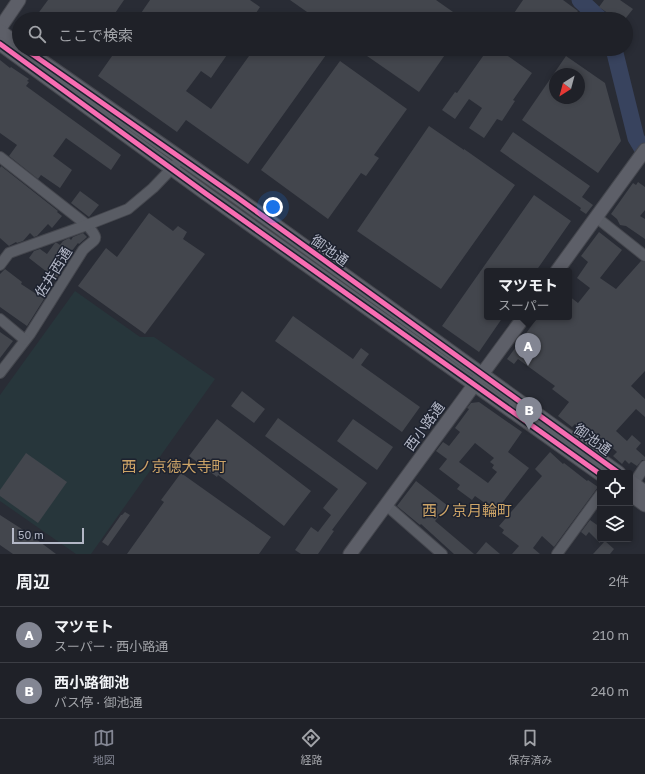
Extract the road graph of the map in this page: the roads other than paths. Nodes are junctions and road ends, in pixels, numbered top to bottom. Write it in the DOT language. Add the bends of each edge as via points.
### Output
graph roads {
  1 [pos="19,0"];
  2 [pos="0,28"];
  3 [pos="0,31"];
  4 [pos="12,40"];
  5 [pos="0,44"];
  6 [pos="12,53"];
  7 [pos="17,56"];
  8 [pos="35,56"];
  9 [pos="643,153"];
  10 [pos="0,157"];
  11 [pos="181,158"];
  12 [pos="172,169"];
  13 [pos="596,217"];
  14 [pos="87,225"];
  15 [pos="645,256"];
  16 [pos="0,265"];
  17 [pos="559,268"];
  18 [pos="0,320"];
  19 [pos="522,320"];
  20 [pos="25,340"];
  21 [pos="0,373"];
  22 [pos="478,380"];
  23 [pos="645,466"];
  24 [pos="614,470"];
  25 [pos="597,472"];
  26 [pos="633,484"];
  27 [pos="633,488"];
  28 [pos="633,490"];
  29 [pos="645,492"];
  30 [pos="597,499"];
  31 [pos="386,505"];
  32 [pos="645,505"];
  33 [pos="350,554"];
  34 [pos="442,554"];
  35 [pos="557,554"];
  1 -- 2 [label="street"];
  3 -- 4 [label="street"];
  5 -- 6 [label="street, 御池通"];
  7 -- 12 [label="street, 御池通"];
  8 -- 11 [label="street, 御池通"];
  9 -- 13 [label="street"];
  10 -- 14 [label="street"];
  11 -- 12 [label="street"];
  11 -- 22 [label="street, 御池通"];
  12 -- 14 [label="street" via="128,209"];
  12 -- 22 [label="street, 御池通"];
  13 -- 15 [label="street"];
  13 -- 17 [label="street"];
  14 -- 16 [label="street" via="9,253"];
  14 -- 20 [label="street, 佐井西通" via="96,238 83,250"];
  18 -- 20 [label="street"];
  19 -- 22 [label="street, 西小路通"];
  20 -- 21 [label="street, 佐井西通"];
  22 -- 24 [label="street, 御池通"];
  22 -- 25 [label="street, 御池通"];
  22 -- 31 [label="street, 西小路通"];
  23 -- 26 [label="street"];
  27 -- 29 [label="street"];
  28 -- 32 [label="street"];
  30 -- 35 [label="street"];
  31 -- 33 [label="street, 西小路通"];
  31 -- 34 [label="street"];
}
